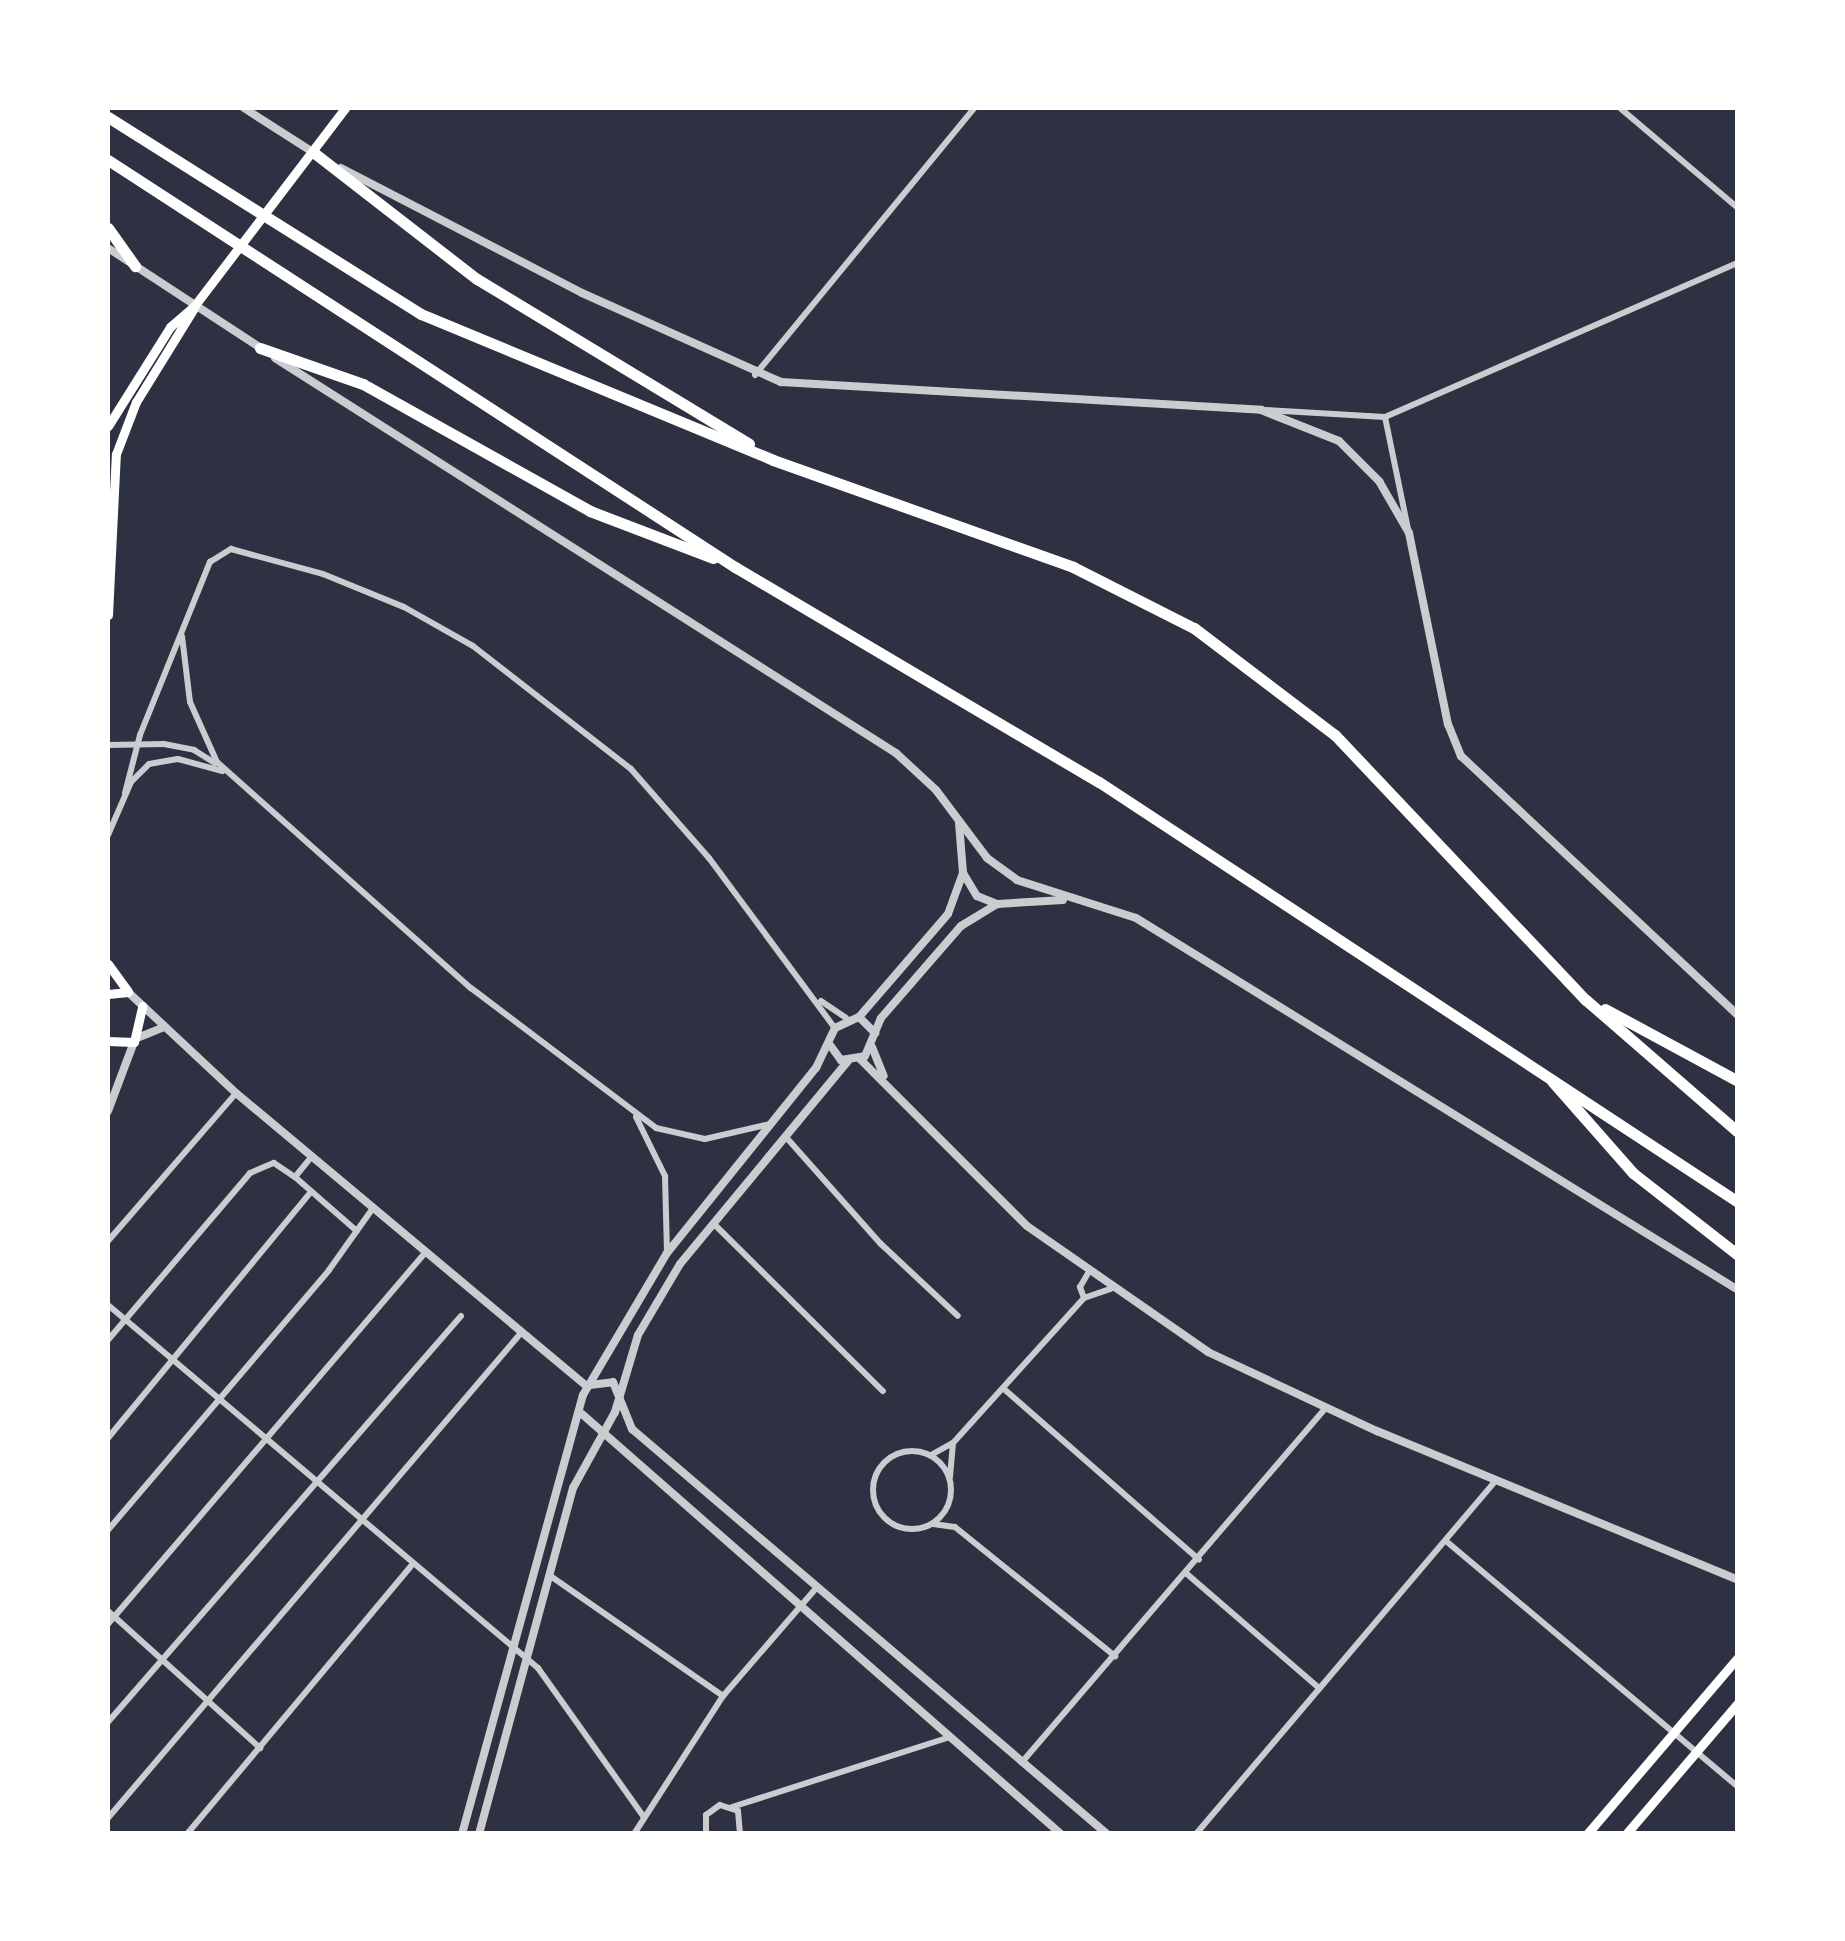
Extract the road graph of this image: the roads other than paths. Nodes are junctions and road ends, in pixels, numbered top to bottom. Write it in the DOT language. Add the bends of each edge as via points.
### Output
graph roads {
  1 [pos="244,108"];
  2 [pos="345,108"];
  3 [pos="974,108"];
  4 [pos="1620,108"];
  5 [pos="108,116"];
  6 [pos="313,152"];
  7 [pos="108,160"];
  8 [pos="1738,208"];
  9 [pos="108,228"];
  10 [pos="108,248"];
  11 [pos="1738,263"];
  12 [pos="135,266"];
  13 [pos="195,304"];
  14 [pos="260,348"];
  15 [pos="755,375"];
  16 [pos="1260,410"];
  17 [pos="1385,417"];
  18 [pos="108,426"];
  19 [pos="773,460"];
  20 [pos="1409,533"];
  21 [pos="735,566"];
  22 [pos="108,615"];
  23 [pos="182,630"];
  24 [pos="138,744"];
  25 [pos="108,745"];
  26 [pos="228,773"];
  27 [pos="125,793"];
  28 [pos="959,823"];
  29 [pos="108,836"];
  30 [pos="963,874"];
  31 [pos="1067,900"];
  32 [pos="997,904"];
  33 [pos="108,964"];
  34 [pos="128,992"];
  35 [pos="108,994"];
  36 [pos="820,1000"];
  37 [pos="1586,1000"];
  38 [pos="142,1006"];
  39 [pos="1738,1015"];
  40 [pos="859,1017"];
  41 [pos="846,1018"];
  42 [pos="164,1027"];
  43 [pos="834,1028"];
  44 [pos="875,1033"];
  45 [pos="136,1040"];
  46 [pos="108,1041"];
  47 [pos="830,1046"];
  48 [pos="872,1047"];
  49 [pos="860,1058"];
  50 [pos="848,1061"];
  51 [pos="1539,1067"];
  52 [pos="885,1080"];
  53 [pos="1738,1081"];
  54 [pos="236,1093"];
  55 [pos="108,1111"];
  56 [pos="635,1116"];
  57 [pos="771,1124"];
  58 [pos="1738,1132"];
  59 [pos="784,1135"];
  60 [pos="312,1156"];
  61 [pos="295,1177"];
  62 [pos="1717,1191"];
  63 [pos="310,1192"];
  64 [pos="1738,1202"];
  65 [pos="372,1208"];
  66 [pos="1738,1213"];
  67 [pos="713,1223"];
  68 [pos="357,1231"];
  69 [pos="108,1241"];
  70 [pos="667,1253"];
  71 [pos="424,1254"];
  72 [pos="1738,1254"];
  73 [pos="1088,1273"];
  74 [pos="1110,1289"];
  75 [pos="1738,1290"];
  76 [pos="1084,1298"];
  77 [pos="108,1305"];
  78 [pos="461,1316"];
  79 [pos="958,1316"];
  80 [pos="124,1320"];
  81 [pos="520,1334"];
  82 [pos="108,1340"];
  83 [pos="170,1361"];
  84 [pos="588,1387"];
  85 [pos="1004,1389"];
  86 [pos="883,1391"];
  87 [pos="621,1396"];
  88 [pos="218,1400"];
  89 [pos="1326,1408"];
  90 [pos="582,1414"];
  91 [pos="602,1428"];
  92 [pos="108,1438"];
  93 [pos="265,1441"];
  94 [pos="953,1443"];
  95 [pos="931,1456"];
  96 [pos="950,1479"];
  97 [pos="1495,1481"];
  98 [pos="314,1482"];
  99 [pos="950,1502"];
  100 [pos="359,1523"];
  101 [pos="933,1524"];
  102 [pos="955,1528"];
  103 [pos="108,1530"];
  104 [pos="1446,1541"];
  105 [pos="1199,1560"];
  106 [pos="411,1566"];
  107 [pos="1187,1574"];
  108 [pos="549,1575"];
  109 [pos="1738,1580"];
  110 [pos="817,1587"];
  111 [pos="803,1604"];
  112 [pos="111,1614"];
  113 [pos="108,1624"];
  114 [pos="512,1649"];
  115 [pos="1114,1656"];
  116 [pos="1738,1656"];
  117 [pos="162,1659"];
  118 [pos="526,1659"];
  119 [pos="1319,1688"];
  120 [pos="722,1696"];
  121 [pos="209,1700"];
  122 [pos="1738,1703"];
  123 [pos="108,1722"];
  124 [pos="1671,1734"];
  125 [pos="952,1736"];
  126 [pos="260,1748"];
  127 [pos="1696,1751"];
  128 [pos="1023,1760"];
  129 [pos="1738,1787"];
  130 [pos="732,1807"];
  131 [pos="644,1817"];
  132 [pos="108,1818"];
  133 [pos="187,1834"];
  134 [pos="462,1834"];
  135 [pos="479,1834"];
  136 [pos="634,1834"];
  137 [pos="706,1834"];
  138 [pos="740,1834"];
  139 [pos="1061,1834"];
  140 [pos="1107,1834"];
  141 [pos="1196,1834"];
  142 [pos="1587,1834"];
  143 [pos="1626,1834"];
  1 -- 6 [label="street"];
  2 -- 6 [label="main road"];
  3 -- 15 [label="street"];
  4 -- 8 [label="street"];
  5 -- 19 [label="highway" via="422,314"];
  6 -- 13 [label="main road"];
  6 -- 15 [label="street"];
  6 -- 19 [label="highway" via="477,279"];
  7 -- 21 [label="highway"];
  9 -- 12 [label="highway"];
  10 -- 12 [label="street"];
  11 -- 17 [label="street"];
  12 -- 13 [label="street"];
  13 -- 14 [label="street"];
  13 -- 18 [label="main road" via="170,327"];
  13 -- 22 [label="main road" via="136,402 116,454"];
  14 -- 21 [label="highway" via="363,384 590,511"];
  14 -- 28 [label="street" via="896,753"];
  15 -- 16 [label="street" via="802,385"];
  16 -- 17 [label="street"];
  16 -- 20 [label="street" via="1316,428 1360,458"];
  17 -- 20 [label="street"];
  19 -- 37 [label="highway" via="1074,567 1194,628 1335,734"];
  20 -- 39 [label="street" via="1448,724 1461,756"];
  21 -- 51 [label="highway" via="1099,782"];
  23 -- 24 [label="street"];
  23 -- 26 [label="street" via="192,711 208,750"];
  23 -- 36 [label="street" via="216,556 231,549 349,584 436,624 526,684 652,790"];
  24 -- 25 [label="street"];
  24 -- 26 [label="street" via="194,750"];
  24 -- 27 [label="street"];
  26 -- 27 [label="street" via="190,760 160,761 141,770"];
  26 -- 56 [label="street" via="470,988"];
  27 -- 29 [label="street"];
  28 -- 30 [label="street"];
  28 -- 31 [label="street" via="1001,870"];
  30 -- 32 [label="street" via="977,896"];
  30 -- 40 [label="street" via="948,914"];
  31 -- 32 [label="street"];
  31 -- 75 [label="street" via="1136,918"];
  32 -- 44 [label="street" via="962,926"];
  33 -- 34 [label="main road"];
  34 -- 35 [label="main road"];
  34 -- 38 [label="street"];
  36 -- 41 [label="street"];
  36 -- 43 [label="street"];
  37 -- 53 [label="highway"];
  37 -- 58 [label="highway"];
  38 -- 42 [label="street"];
  38 -- 45 [label="main road"];
  40 -- 41 [label="street"];
  40 -- 44 [label="street"];
  41 -- 43 [label="street"];
  42 -- 45 [label="street"];
  42 -- 54 [label="street"];
  43 -- 47 [label="street"];
  44 -- 48 [label="street"];
  45 -- 46 [label="main road"];
  45 -- 55 [label="street"];
  47 -- 50 [label="street"];
  47 -- 57 [label="street"];
  48 -- 49 [label="street"];
  48 -- 52 [label="street"];
  49 -- 50 [label="street"];
  49 -- 52 [label="street"];
  50 -- 59 [label="street"];
  51 -- 62 [label="highway"];
  51 -- 72 [label="highway" via="1633,1173"];
  52 -- 73 [label="street" via="999,1201"];
  54 -- 60 [label="street"];
  54 -- 69 [label="street"];
  56 -- 57 [label="street" via="694,1139"];
  56 -- 70 [label="street" via="665,1176"];
  57 -- 70 [label="street"];
  59 -- 67 [label="street"];
  59 -- 79 [label="street" via="881,1244"];
  60 -- 61 [label="street"];
  60 -- 65 [label="street"];
  61 -- 63 [label="street"];
  61 -- 80 [label="street" via="274,1163 250,1173"];
  62 -- 64 [label="highway"];
  62 -- 66 [label="highway"];
  63 -- 68 [label="street"];
  63 -- 83 [label="street"];
  65 -- 68 [label="street"];
  65 -- 71 [label="street"];
  67 -- 86 [label="street"];
  67 -- 87 [label="street" via="660,1292 632,1351"];
  68 -- 88 [label="street"];
  70 -- 84 [label="street"];
  71 -- 81 [label="street"];
  71 -- 93 [label="street"];
  73 -- 74 [label="street"];
  73 -- 76 [label="street" via="1080,1287"];
  74 -- 76 [label="street"];
  74 -- 89 [label="street" via="1208,1352"];
  76 -- 85 [label="street"];
  77 -- 80 [label="street"];
  78 -- 98 [label="street"];
  80 -- 82 [label="street"];
  80 -- 83 [label="street"];
  81 -- 84 [label="street"];
  81 -- 100 [label="street"];
  83 -- 88 [label="street"];
  83 -- 92 [label="street"];
  84 -- 87 [label="street" via="604,1379"];
  84 -- 90 [label="street"];
  85 -- 94 [label="street"];
  85 -- 105 [label="street"];
  87 -- 91 [label="street"];
  87 -- 110 [label="street" via="632,1429"];
  88 -- 93 [label="street"];
  88 -- 103 [label="street"];
  89 -- 97 [label="street"];
  89 -- 105 [label="street"];
  90 -- 91 [label="street"];
  90 -- 114 [label="street"];
  91 -- 108 [label="street" via="573,1488"];
  91 -- 111 [label="street"];
  93 -- 98 [label="street"];
  93 -- 112 [label="street"];
  94 -- 95 [label="street"];
  94 -- 96 [label="street"];
  95 -- 96 [label="street"];
  95 -- 101 [label="street" via="897,1454 879,1468 873,1491 888,1522 910,1530"];
  96 -- 99 [label="street"];
  97 -- 104 [label="street"];
  97 -- 109 [label="street"];
  98 -- 100 [label="street"];
  98 -- 117 [label="street"];
  99 -- 101 [label="street"];
  99 -- 102 [label="street"];
  100 -- 106 [label="street"];
  100 -- 121 [label="street"];
  101 -- 102 [label="street"];
  102 -- 115 [label="street"];
  104 -- 119 [label="street"];
  104 -- 124 [label="street"];
  105 -- 107 [label="street"];
  106 -- 114 [label="street"];
  106 -- 126 [label="street"];
  107 -- 115 [label="street"];
  107 -- 119 [label="street"];
  108 -- 118 [label="street"];
  108 -- 120 [label="street"];
  110 -- 111 [label="street"];
  110 -- 128 [label="street"];
  111 -- 120 [label="street"];
  111 -- 125 [label="street"];
  112 -- 113 [label="street"];
  112 -- 117 [label="street"];
  114 -- 118 [label="street"];
  114 -- 134 [label="street"];
  115 -- 128 [label="street"];
  116 -- 124 [label="main road"];
  117 -- 121 [label="street"];
  117 -- 123 [label="street"];
  118 -- 131 [label="street" via="544,1674"];
  118 -- 135 [label="street"];
  119 -- 141 [label="street"];
  120 -- 131 [label="street"];
  121 -- 126 [label="street"];
  121 -- 132 [label="street"];
  122 -- 127 [label="main road"];
  124 -- 127 [label="street"];
  124 -- 142 [label="main road"];
  125 -- 130 [label="street"];
  125 -- 139 [label="street"];
  126 -- 133 [label="street"];
  127 -- 129 [label="street"];
  127 -- 143 [label="main road"];
  128 -- 140 [label="street"];
  130 -- 137 [label="street" via="710,1810"];
  130 -- 138 [label="street" via="741,1817"];
  131 -- 136 [label="street"];
}
